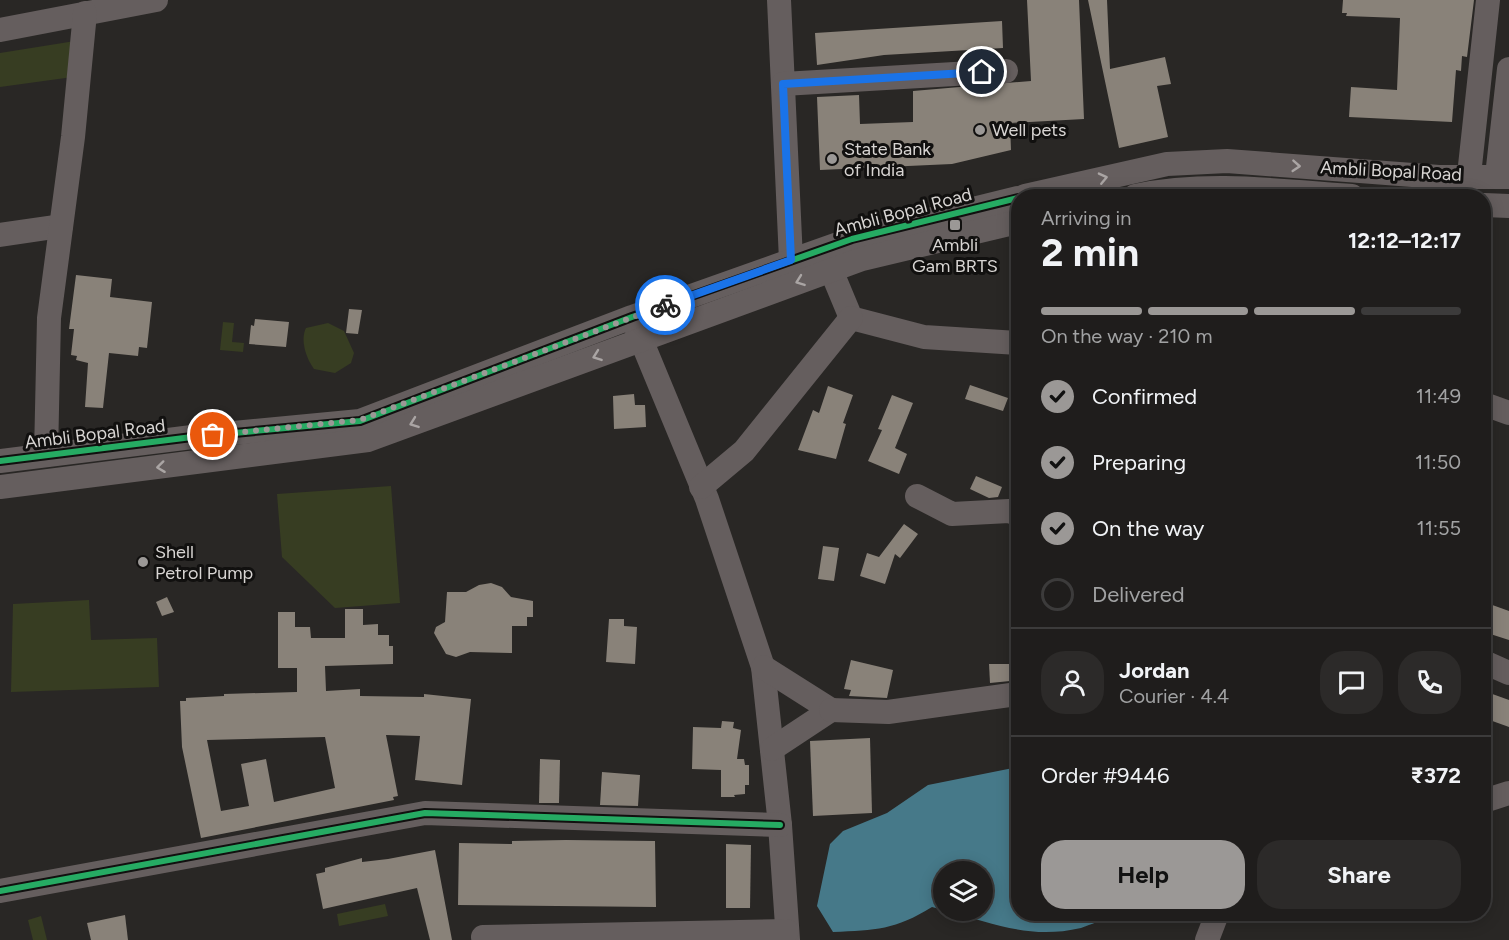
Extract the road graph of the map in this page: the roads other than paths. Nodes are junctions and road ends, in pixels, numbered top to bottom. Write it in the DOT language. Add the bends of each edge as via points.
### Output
graph roads {
  1 [pos="156,0"];
  2 [pos="779,0"];
  3 [pos="1488,0"];
  4 [pos="85,14"];
  5 [pos="0,30"];
  6 [pos="1509,69"];
  7 [pos="1006,71"];
  8 [pos="783,84"];
  9 [pos="1505,133"];
  10 [pos="1469,175"];
  11 [pos="1503,177"];
  12 [pos="1056,189"];
  13 [pos="1188,189"];
  14 [pos="1256,189"];
  15 [pos="1011,200"];
  16 [pos="1491,205"];
  17 [pos="1509,206"];
  18 [pos="1011,223"];
  19 [pos="61,226"];
  20 [pos="0,235"];
  21 [pos="857,249"];
  22 [pos="791,260"];
  23 [pos="831,270"];
  24 [pos="632,317"];
  25 [pos="851,318"];
  26 [pos="641,340"];
  27 [pos="1011,342"];
  28 [pos="1491,407"];
  29 [pos="1509,413"];
  30 [pos="46,455"];
  31 [pos="0,461"];
  32 [pos="701,487"];
  33 [pos="0,488"];
  34 [pos="917,496"];
  35 [pos="1011,512"];
  36 [pos="1491,665"];
  37 [pos="763,668"];
  38 [pos="1509,673"];
  39 [pos="1011,695"];
  40 [pos="831,710"];
  41 [pos="772,749"];
  42 [pos="1509,793"];
  43 [pos="1491,799"];
  44 [pos="780,825"];
  45 [pos="0,891"];
  46 [pos="1214,921"];
  47 [pos="788,935"];
  48 [pos="483,937"];
  49 [pos="1207,940"];
  1 -- 4 [label="street"];
  2 -- 8 [label="street"];
  3 -- 10 [label="street"];
  4 -- 5 [label="street"];
  4 -- 19 [label="street"];
  6 -- 9 [label="street"];
  7 -- 8 [label="street"];
  8 -- 22 [label="street"];
  9 -- 11 [label="street"];
  10 -- 11 [label="street, Ambli Bopal Road"];
  12 -- 10 [label="street, Ambli Bopal Road, one-way" via="1167,164 1227,161 1439,177"];
  13 -- 14 [label="street, Ambli Bopal Road"];
  15 -- 21 [label="street, Ambli Bopal Road"];
  16 -- 17 [label="street"];
  18 -- 21 [label="street, Ambli Bopal Road"];
  19 -- 20 [label="street"];
  19 -- 30 [label="street" via="49,318"];
  21 -- 22 [label="street, Ambli Bopal Road"];
  21 -- 23 [label="street, Ambli Bopal Road"];
  22 -- 24 [label="street, Ambli Bopal Road"];
  23 -- 25 [label="street"];
  23 -- 26 [label="street, Ambli Bopal Road, one-way"];
  24 -- 26 [label="street"];
  24 -- 30 [label="street, Ambli Bopal Road" via="360,420"];
  25 -- 27 [label="street" via="924,337"];
  25 -- 32 [label="street" via="744,451"];
  26 -- 32 [label="street"];
  26 -- 33 [label="street, Ambli Bopal Road, one-way" via="368,440"];
  28 -- 29 [label="street"];
  30 -- 31 [label="street, Ambli Bopal Road"];
  32 -- 37 [label="street"];
  34 -- 35 [label="street" via="952,514"];
  36 -- 38 [label="street"];
  37 -- 40 [label="street"];
  37 -- 41 [label="street"];
  39 -- 40 [label="street" via="888,712"];
  40 -- 41 [label="street"];
  41 -- 44 [label="street"];
  42 -- 43 [label="street"];
  44 -- 45 [label="street" via="425,813"];
  44 -- 47 [label="street"];
  46 -- 49 [label="street"];
  47 -- 48 [label="street"];
}
